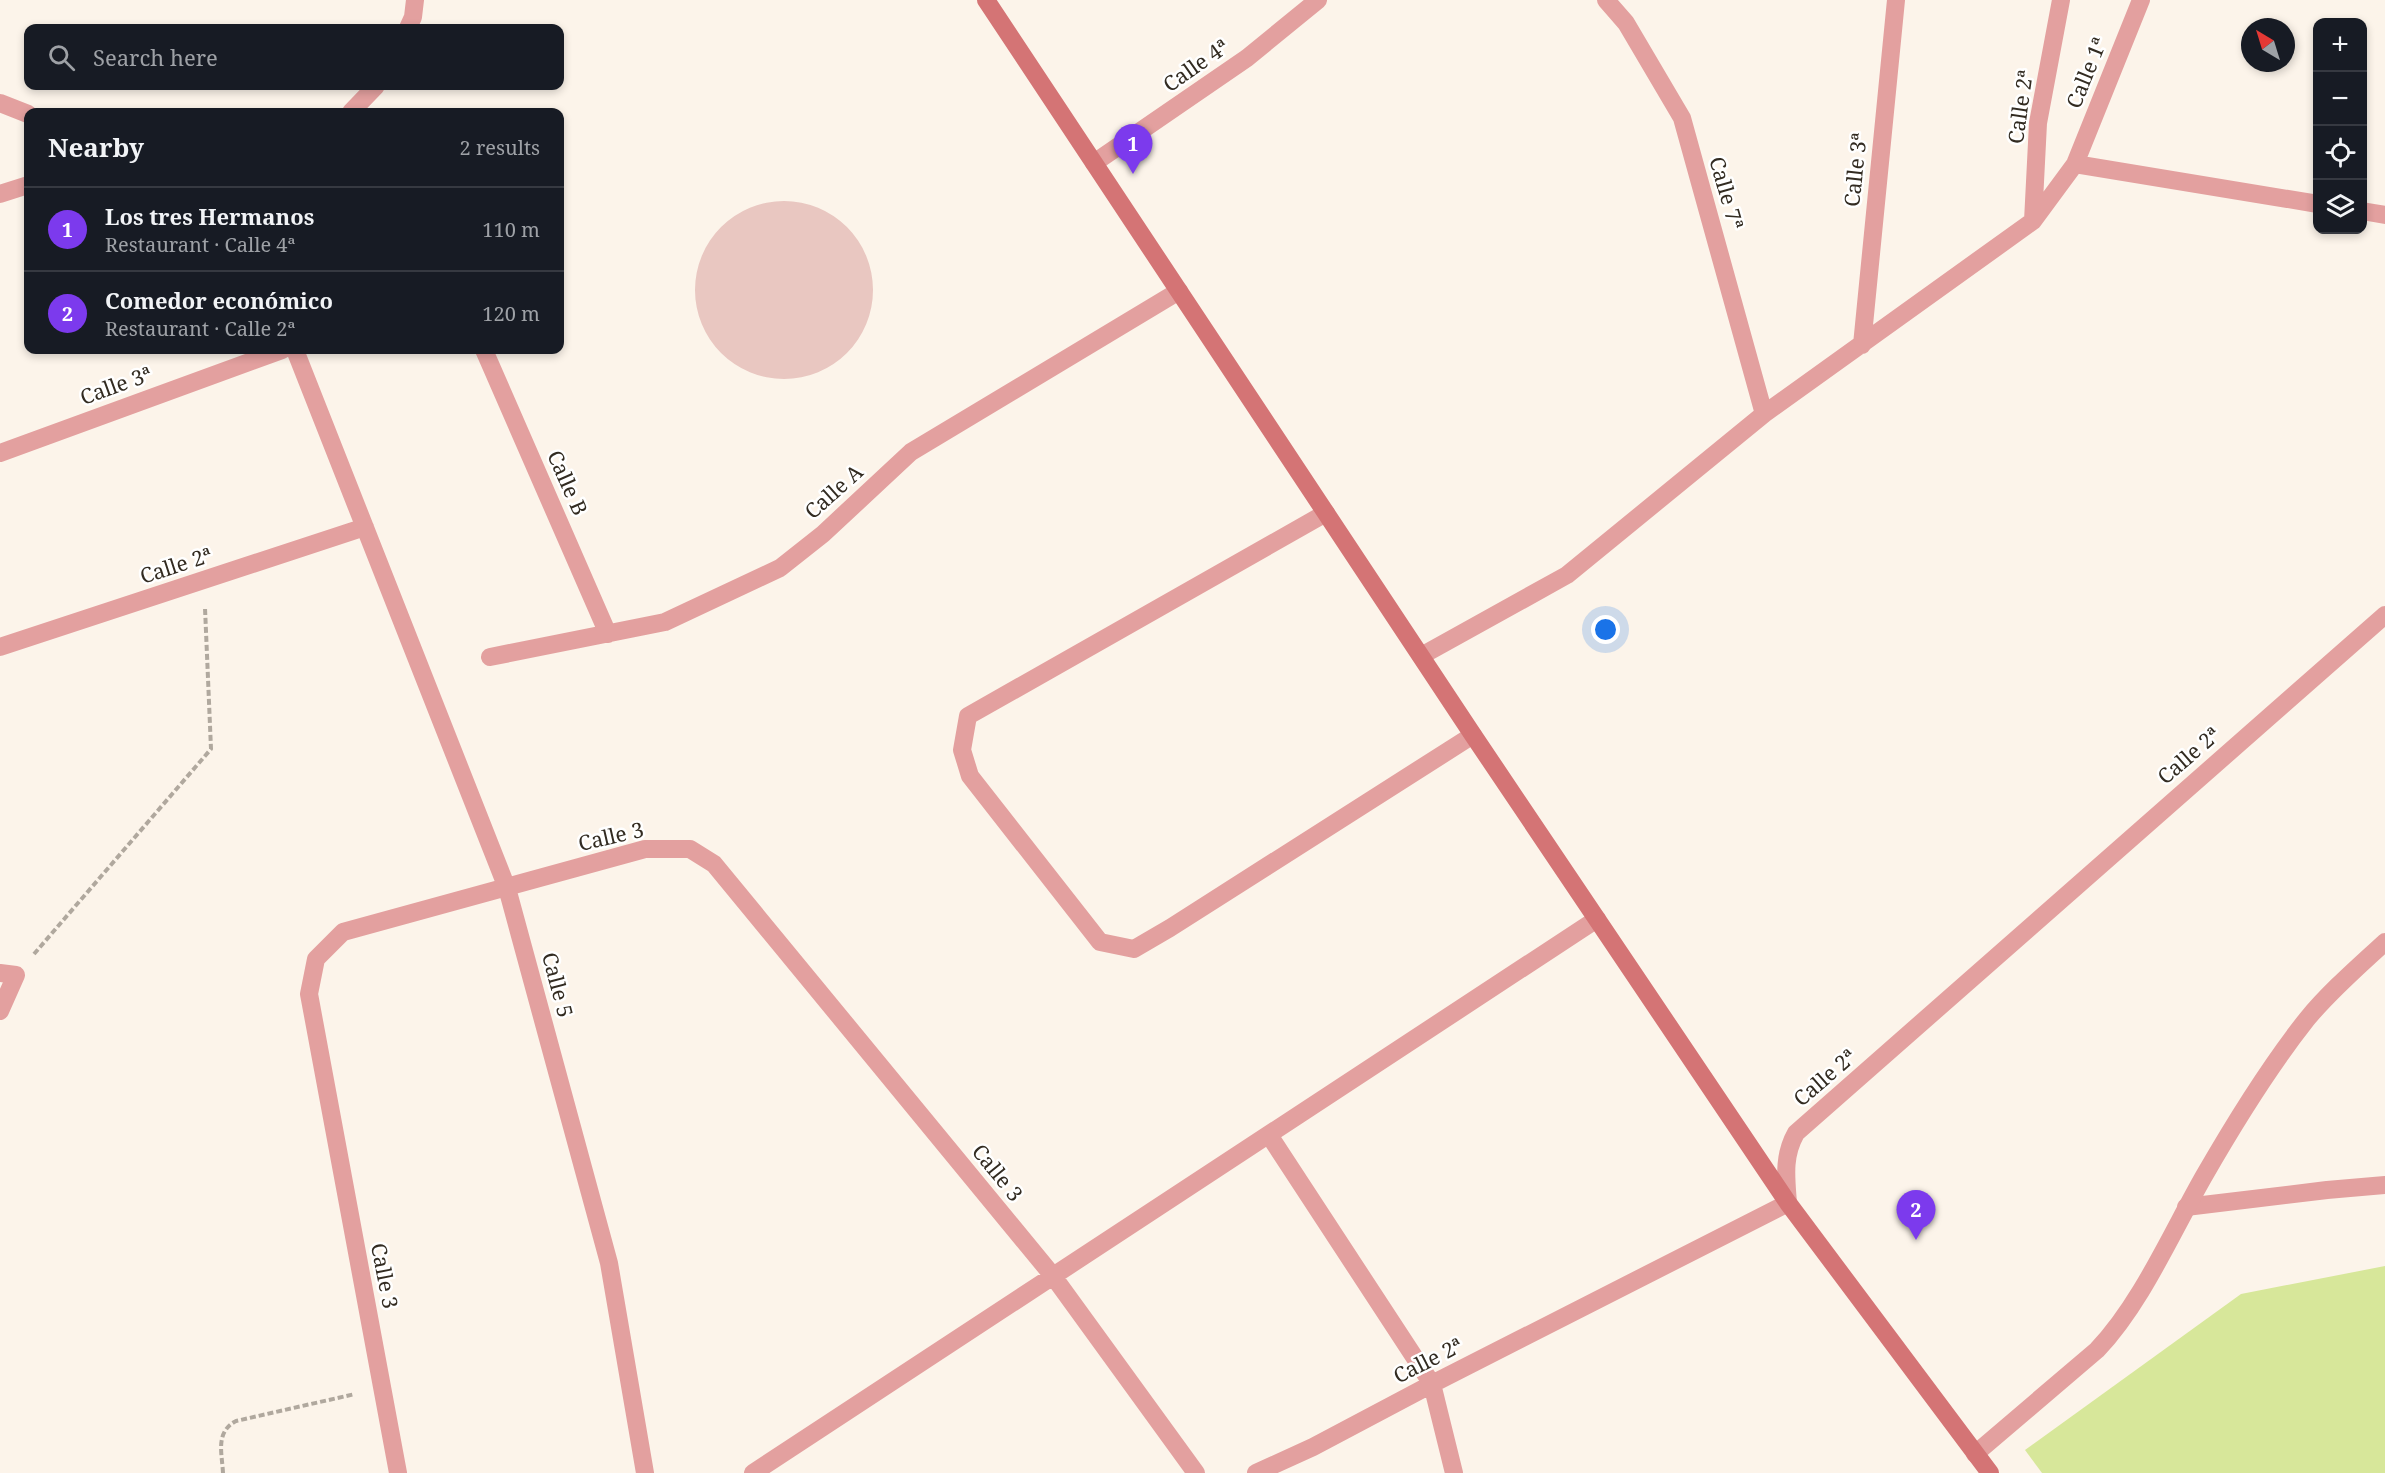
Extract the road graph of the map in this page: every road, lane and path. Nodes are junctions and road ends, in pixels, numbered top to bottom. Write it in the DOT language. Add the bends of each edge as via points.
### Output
graph roads {
  1 [pos="415,0"];
  2 [pos="986,0"];
  3 [pos="1318,0"];
  4 [pos="1606,0"];
  5 [pos="1896,0"];
  6 [pos="2061,0"];
  7 [pos="2141,0"];
  8 [pos="410,24"];
  9 [pos="372,90"];
  10 [pos="0,103"];
  11 [pos="355,108"];
  12 [pos="24,112"];
  13 [pos="1094,163"];
  14 [pos="2075,164"];
  15 [pos="24,186"];
  16 [pos="0,194"];
  17 [pos="2313,203"];
  18 [pos="2367,212"];
  19 [pos="2385,215"];
  20 [pos="2033,221"];
  21 [pos="1179,291"];
  22 [pos="1862,345"];
  23 [pos="271,354"];
  24 [pos="297,354"];
  25 [pos="486,354"];
  26 [pos="1764,414"];
  27 [pos="0,453"];
  28 [pos="1326,513"];
  29 [pos="365,527"];
  30 [pos="204,580"];
  31 [pos="2385,615"];
  32 [pos="608,634"];
  33 [pos="0,647"];
  34 [pos="1420,656"];
  35 [pos="490,657"];
  36 [pos="1473,735"];
  37 [pos="507,888"];
  38 [pos="1597,919"];
  39 [pos="2385,942"];
  40 [pos="8,974"];
  41 [pos="0,1011"];
  42 [pos="1269,1135"];
  43 [pos="2385,1185"];
  44 [pos="1788,1203"];
  45 [pos="2186,1207"];
  46 [pos="1053,1276"];
  47 [pos="1432,1384"];
  48 [pos="382,1388"];
  49 [pos="1975,1454"];
  50 [pos="223,1473"];
  51 [pos="398,1473"];
  52 [pos="645,1473"];
  53 [pos="753,1473"];
  54 [pos="1196,1473"];
  55 [pos="1256,1473"];
  56 [pos="1454,1473"];
  57 [pos="1990,1473"];
  1 -- 8 [label="street"];
  2 -- 13 [label="street"];
  3 -- 13 [label="street, Calle 4ª" via="1247,58"];
  4 -- 26 [label="street, Calle 7ª" via="1626,23 1682,118"];
  5 -- 22 [label="street, Calle 3ª"];
  6 -- 20 [label="street, Calle 2ª" via="2038,123"];
  7 -- 14 [label="street, Calle 1ª"];
  9 -- 11 [label="street"];
  10 -- 12 [label="street"];
  13 -- 21 [label="street"];
  14 -- 17 [label="street"];
  14 -- 20 [label="street, Calle 1ª"];
  15 -- 16 [label="street"];
  18 -- 19 [label="street"];
  20 -- 22 [label="street, Calle 1ª"];
  21 -- 28 [label="street"];
  21 -- 32 [label="street, Calle A" via="911,452 823,534 780,568 665,622"];
  22 -- 26 [label="street, Calle 1ª"];
  23 -- 27 [label="street, Calle 3ª"];
  24 -- 29 [label="street, Calle 5"];
  25 -- 32 [label="street, Calle B"];
  26 -- 34 [label="street, Calle 1ª" via="1567,575"];
  28 -- 34 [label="street"];
  28 -- 36 [label="street" via="968,716 962,750 970,776 1100,942 1134,949"];
  29 -- 30 [label="street, Calle 2ª"];
  29 -- 37 [label="street, Calle 5"];
  30 -- 33 [label="street, Calle 2ª"];
  30 -- 40 [label="path" via="211,749"];
  31 -- 44 [label="street, Calle 2ª" via="1796,1133 1785,1162"];
  32 -- 35 [label="street, Calle A"];
  34 -- 36 [label="street"];
  36 -- 38 [label="street"];
  37 -- 46 [label="street, Calle 3" via="645,849 690,849 714,864"];
  37 -- 48 [label="street, Calle 3" via="343,932 316,959 309,994"];
  37 -- 52 [label="street, Calle 5" via="609,1263"];
  38 -- 42 [label="street"];
  38 -- 44 [label="street"];
  39 -- 45 [label="street" via="2308,1018 2273,1065"];
  40 -- 41 [label="street"];
  42 -- 46 [label="street"];
  42 -- 47 [label="street"];
  43 -- 45 [label="street"];
  44 -- 47 [label="street, Calle 2ª"];
  44 -- 49 [label="street"];
  45 -- 49 [label="street" via="2114,1332"];
  46 -- 53 [label="street"];
  46 -- 54 [label="street, Calle 3"];
  47 -- 55 [label="street, Calle 2ª"];
  47 -- 56 [label="street"];
  48 -- 50 [label="path" via="236,1421 222,1435"];
  48 -- 51 [label="street, Calle 3"];
  49 -- 57 [label="street"];
}
